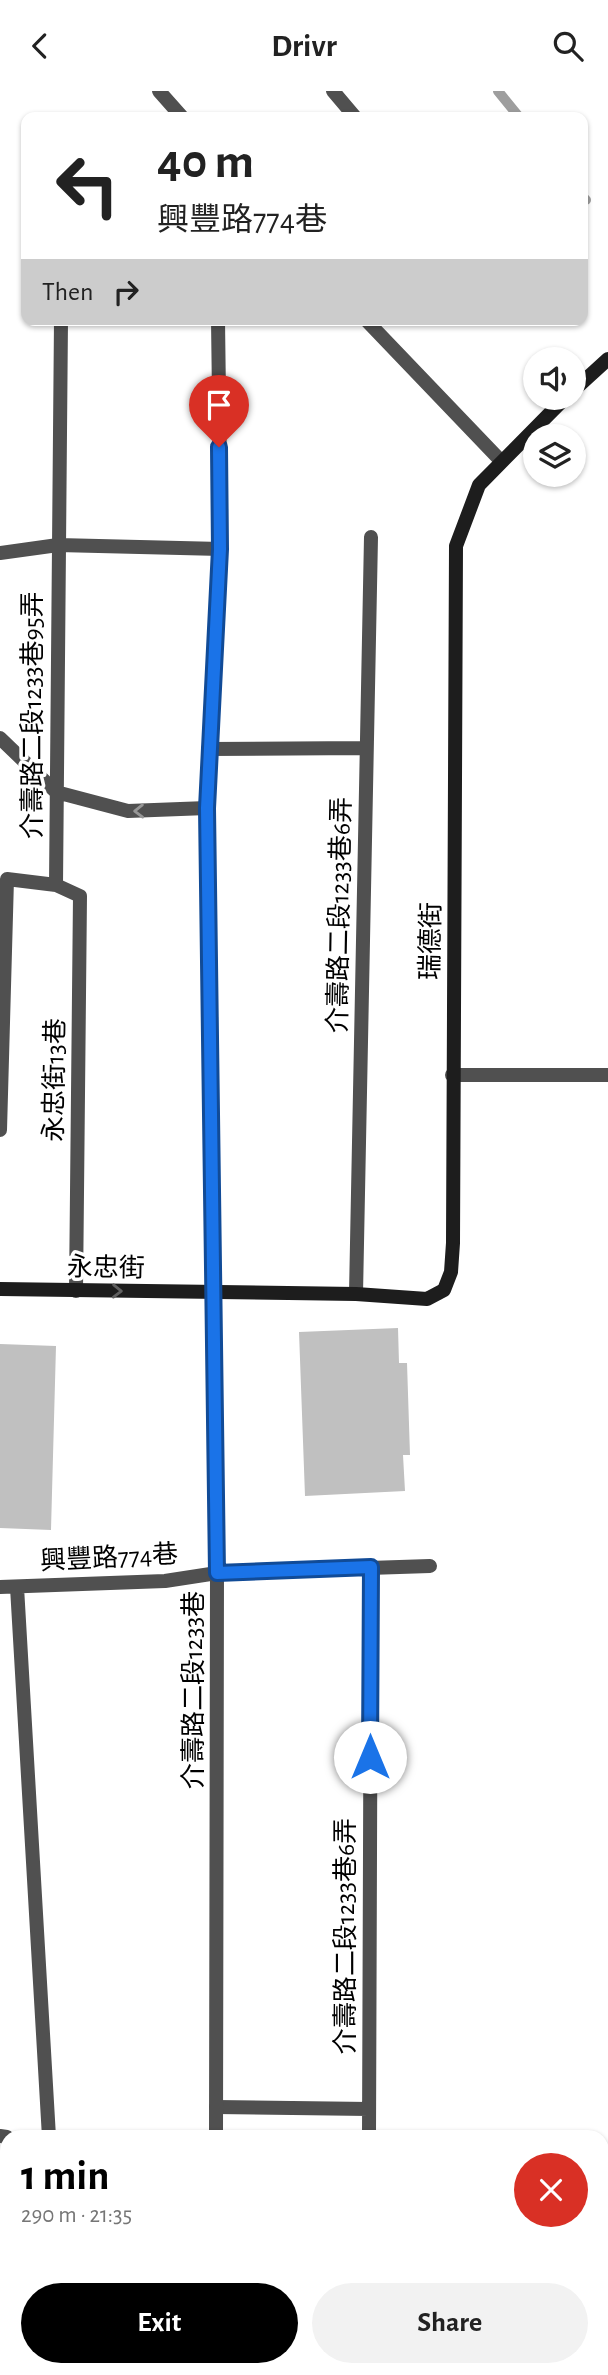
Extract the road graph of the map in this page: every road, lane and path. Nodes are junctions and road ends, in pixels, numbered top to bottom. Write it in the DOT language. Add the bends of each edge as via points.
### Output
graph roads {
  1 [pos="159,91"];
  2 [pos="333,91"];
  3 [pos="178,112"];
  4 [pos="351,112"];
  5 [pos="61,326"];
  6 [pos="218,326"];
  7 [pos="372,326"];
  8 [pos="608,359"];
  9 [pos="586,379"];
  10 [pos="553,410"];
  11 [pos="501,461"];
  12 [pos="371,537"];
  13 [pos="58,545"];
  14 [pos="220,549"];
  15 [pos="0,553"];
  16 [pos="0,738"];
  17 [pos="366,748"];
  18 [pos="208,749"];
  19 [pos="56,792"];
  20 [pos="207,808"];
  21 [pos="56,885"];
  22 [pos="452,1075"];
  23 [pos="608,1075"];
  24 [pos="0,1129"];
  25 [pos="0,1289"];
  26 [pos="76,1291"];
  27 [pos="212,1293"];
  28 [pos="356,1294"];
  29 [pos="430,1566"];
  30 [pos="371,1567"];
  31 [pos="217,1573"];
  32 [pos="0,1587"];
  33 [pos="16,1587"];
  34 [pos="216,2107"];
  35 [pos="369,2109"];
  36 [pos="49,2130"];
  37 [pos="216,2130"];
  38 [pos="369,2130"];
  1 -- 3 [label="street"];
  2 -- 4 [label="street"];
  5 -- 13 [label="street, 介壽路二段1233巷95弄"];
  6 -- 14 [label="street, 介壽路二段1233巷"];
  7 -- 11 [label="street"];
  8 -- 9 [label="street"];
  10 -- 11 [label="street, 瑞德街"];
  11 -- 22 [label="street, 瑞德街" via="479,485 456,546"];
  12 -- 17 [label="street, 介壽路二段1233巷6弄"];
  13 -- 14 [label="street"];
  13 -- 15 [label="street"];
  13 -- 19 [label="street, 介壽路二段1233巷95弄"];
  14 -- 18 [label="street, 介壽路二段1233巷"];
  16 -- 19 [label="street"];
  17 -- 18 [label="street"];
  17 -- 28 [label="street, 介壽路二段1233巷6弄"];
  18 -- 20 [label="street, 介壽路二段1233巷"];
  20 -- 19 [label="street, one-way" via="128,811"];
  19 -- 21 [label="street, 介壽路二段1233巷95弄"];
  20 -- 27 [label="street, 介壽路二段1233巷"];
  21 -- 24 [label="street" via="7,880"];
  21 -- 26 [label="street, 永忠街13巷" via="80,896"];
  22 -- 23 [label="street"];
  22 -- 28 [label="street, 瑞德街" via="453,1243 444,1290 427,1299"];
  25 -- 26 [label="street, 永忠街"];
  26 -- 27 [label="street, 永忠街, one-way"];
  27 -- 28 [label="street, 瑞德街"];
  27 -- 31 [label="street, 介壽路二段1233巷"];
  29 -- 30 [label="street, 興豐路774巷"];
  30 -- 31 [label="street, 興豐路774巷"];
  30 -- 35 [label="street, 介壽路二段1233巷6弄"];
  31 -- 33 [label="street, 興豐路774巷" via="165,1581"];
  31 -- 34 [label="street, 介壽路二段1233巷"];
  32 -- 33 [label="street, 興豐路774巷"];
  33 -- 36 [label="street"];
  34 -- 35 [label="street"];
  34 -- 37 [label="street, 介壽路二段1233巷"];
  35 -- 38 [label="street, 介壽路二段1233巷6弄"];
}
